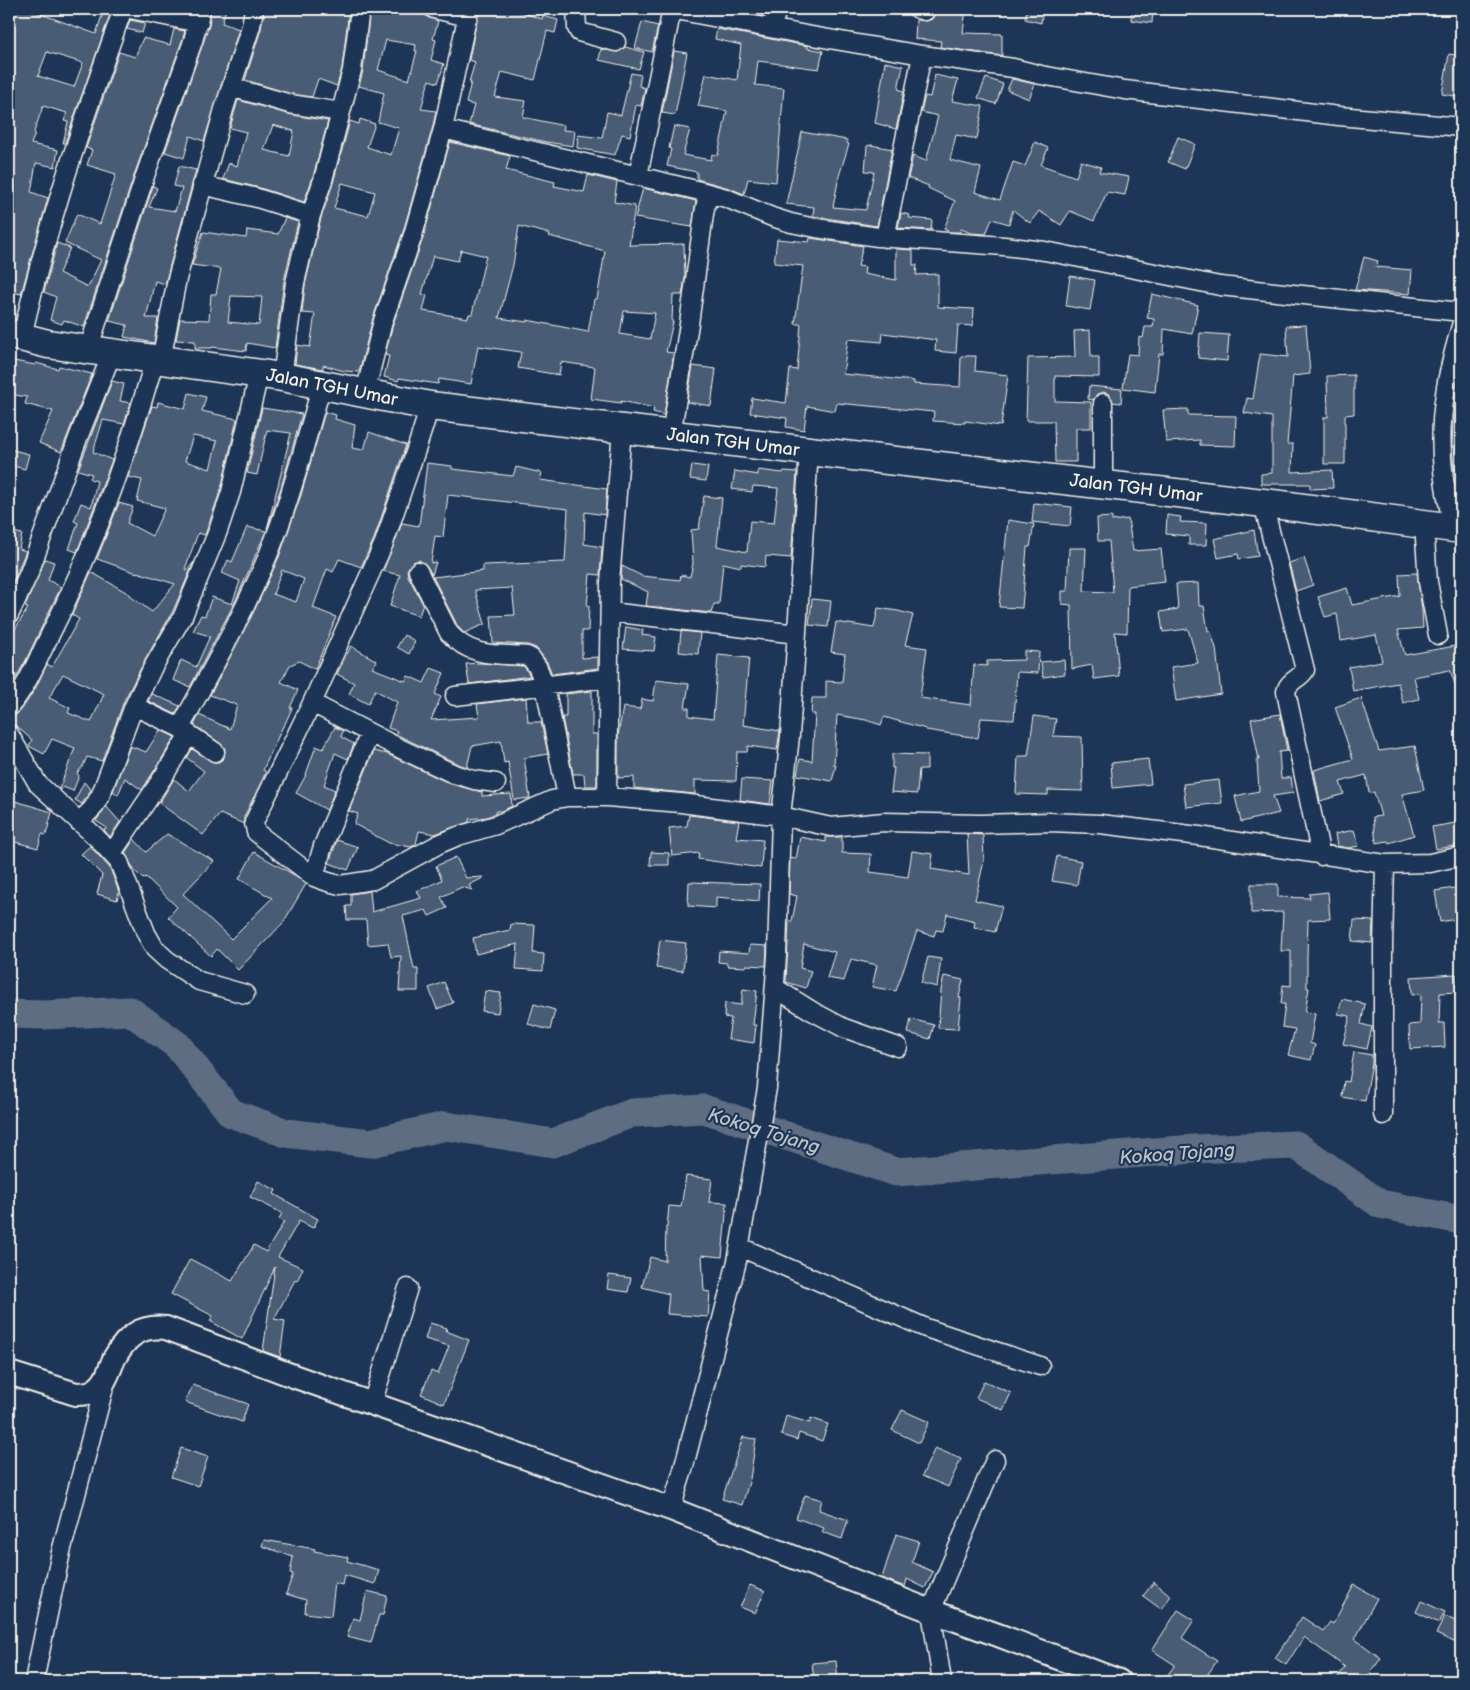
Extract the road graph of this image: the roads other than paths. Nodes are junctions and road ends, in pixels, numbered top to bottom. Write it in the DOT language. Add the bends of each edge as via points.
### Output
graph roads {
  1 [pos="123,9"];
  2 [pos="130,9"];
  3 [pos="254,9"];
  4 [pos="360,9"];
  5 [pos="434,9"];
  6 [pos="576,9"];
  7 [pos="672,9"];
  8 [pos="777,9"];
  9 [pos="469,13"];
  10 [pos="200,16"];
  11 [pos="772,28"];
  12 [pos="616,42"];
  13 [pos="922,55"];
  14 [pos="231,87"];
  15 [pos="341,112"];
  16 [pos="1461,127"];
  17 [pos="443,129"];
  18 [pos="638,176"];
  19 [pos="202,185"];
  20 [pos="708,193"];
  21 [pos="311,215"];
  22 [pos="885,238"];
  23 [pos="1461,312"];
  24 [pos="1461,326"];
  25 [pos="15,336"];
  26 [pos="100,351"];
  27 [pos="158,360"];
  28 [pos="270,375"];
  29 [pos="322,385"];
  30 [pos="365,393"];
  31 [pos="1103,403"];
  32 [pos="430,406"];
  33 [pos="622,429"];
  34 [pos="670,435"];
  35 [pos="809,452"];
  36 [pos="1102,485"];
  37 [pos="1264,503"];
  38 [pos="1424,524"];
  39 [pos="1458,528"];
  40 [pos="418,571"];
  41 [pos="610,612"];
  42 [pos="9,615"];
  43 [pos="798,634"];
  44 [pos="1438,635"];
  45 [pos="608,678"];
  46 [pos="546,686"];
  47 [pos="455,696"];
  48 [pos="312,703"];
  49 [pos="134,706"];
  50 [pos="9,707"];
  51 [pos="185,731"];
  52 [pos="370,733"];
  53 [pos="9,734"];
  54 [pos="215,752"];
  55 [pos="496,782"];
  56 [pos="567,797"];
  57 [pos="607,797"];
  58 [pos="781,816"];
  59 [pos="79,822"];
  60 [pos="112,853"];
  61 [pos="1321,856"];
  62 [pos="1461,856"];
  63 [pos="1385,864"];
  64 [pos="314,876"];
  65 [pos="776,988"];
  66 [pos="245,994"];
  67 [pos="898,1047"];
  68 [pos="1383,1114"];
  69 [pos="740,1247"];
  70 [pos="408,1288"];
  71 [pos="1040,1366"];
  72 [pos="9,1373"];
  73 [pos="106,1380"];
  74 [pos="372,1404"];
  75 [pos="996,1460"];
  76 [pos="671,1509"];
  77 [pos="931,1611"];
  78 [pos="34,1681"];
  79 [pos="942,1681"];
  80 [pos="1119,1681"];
  1 -- 25 [label="street"];
  2 -- 10 [label="street"];
  3 -- 14 [label="street"];
  4 -- 15 [label="street" via="352,70"];
  5 -- 9 [label="street"];
  6 -- 12 [label="street" via="579,32"];
  7 -- 11 [label="street"];
  7 -- 18 [label="street"];
  8 -- 11 [label="street"];
  9 -- 17 [label="street"];
  10 -- 26 [label="street" via="146,173"];
  11 -- 13 [label="street"];
  13 -- 16 [label="street" via="1013,68 1125,90"];
  13 -- 22 [label="street"];
  14 -- 15 [label="street" via="290,104"];
  14 -- 19 [label="street"];
  15 -- 21 [label="street"];
  17 -- 18 [label="street"];
  17 -- 30 [label="street" via="413,235 383,321"];
  18 -- 20 [label="street"];
  19 -- 21 [label="street"];
  19 -- 27 [label="street"];
  20 -- 22 [label="street" via="791,223"];
  20 -- 34 [label="street"];
  21 -- 28 [label="street"];
  22 -- 23 [label="street" via="1045,251 1220,286"];
  24 -- 39 [label="street" via="1445,392 1441,431 1447,502"];
  25 -- 26 [label="main road, Jalan TGH Umar"];
  26 -- 27 [label="main road, Jalan TGH Umar"];
  26 -- 42 [label="street" via="78,438 33,564"];
  27 -- 28 [label="main road, Jalan TGH Umar"];
  27 -- 50 [label="street" via="126,456 90,546 52,630"];
  28 -- 29 [label="main road, Jalan TGH Umar"];
  28 -- 49 [label="street" via="218,531 183,616"];
  29 -- 30 [label="main road, Jalan TGH Umar"];
  29 -- 51 [label="street" via="279,528"];
  30 -- 32 [label="main road, Jalan TGH Umar"];
  31 -- 36 [label="street"];
  32 -- 33 [label="main road, Jalan TGH Umar"];
  32 -- 48 [label="street" via="384,543"];
  33 -- 34 [label="main road, Jalan TGH Umar"];
  33 -- 41 [label="street"];
  34 -- 35 [label="main road, Jalan TGH Umar"];
  35 -- 36 [label="main road, Jalan TGH Umar"];
  35 -- 43 [label="street"];
  36 -- 37 [label="main road, Jalan TGH Umar"];
  37 -- 38 [label="main road, Jalan TGH Umar"];
  37 -- 61 [label="street" via="1305,670 1291,681 1286,692"];
  38 -- 39 [label="main road, Jalan TGH Umar"];
  38 -- 44 [label="street" via="1428,582"];
  40 -- 46 [label="street" via="449,633 456,640 483,654 531,658"];
  41 -- 43 [label="street"];
  41 -- 45 [label="street"];
  43 -- 58 [label="street"];
  45 -- 46 [label="street"];
  45 -- 57 [label="street"];
  46 -- 47 [label="street"];
  46 -- 56 [label="street"];
  48 -- 52 [label="street"];
  48 -- 64 [label="street" via="254,822 256,832"];
  49 -- 51 [label="street"];
  49 -- 59 [label="street" via="101,794"];
  51 -- 54 [label="street"];
  51 -- 60 [label="street" via="165,774"];
  52 -- 55 [label="street" via="454,774"];
  52 -- 64 [label="street" via="323,846"];
  53 -- 59 [label="street" via="38,784"];
  56 -- 57 [label="street"];
  56 -- 64 [label="street" via="439,844 373,880 340,885"];
  57 -- 58 [label="street"];
  58 -- 61 [label="street" via="830,827 884,822 1100,824"];
  58 -- 65 [label="street"];
  59 -- 60 [label="street"];
  60 -- 66 [label="street" via="124,872 155,949 174,966 198,980"];
  61 -- 63 [label="street"];
  62 -- 63 [label="street" via="1430,863"];
  63 -- 68 [label="street"];
  65 -- 67 [label="street" via="844,1028"];
  65 -- 69 [label="street" via="767,1088"];
  69 -- 71 [label="street" via="926,1328"];
  69 -- 76 [label="street" via="718,1341"];
  70 -- 74 [label="street"];
  72 -- 73 [label="street" via="76,1394 96,1390"];
  73 -- 74 [label="street" via="115,1357 125,1343 136,1332 153,1327 177,1332"];
  73 -- 78 [label="street" via="61,1552"];
  74 -- 76 [label="street"];
  75 -- 77 [label="street"];
  76 -- 77 [label="street"];
  77 -- 79 [label="street"];
  77 -- 80 [label="street"];
}
